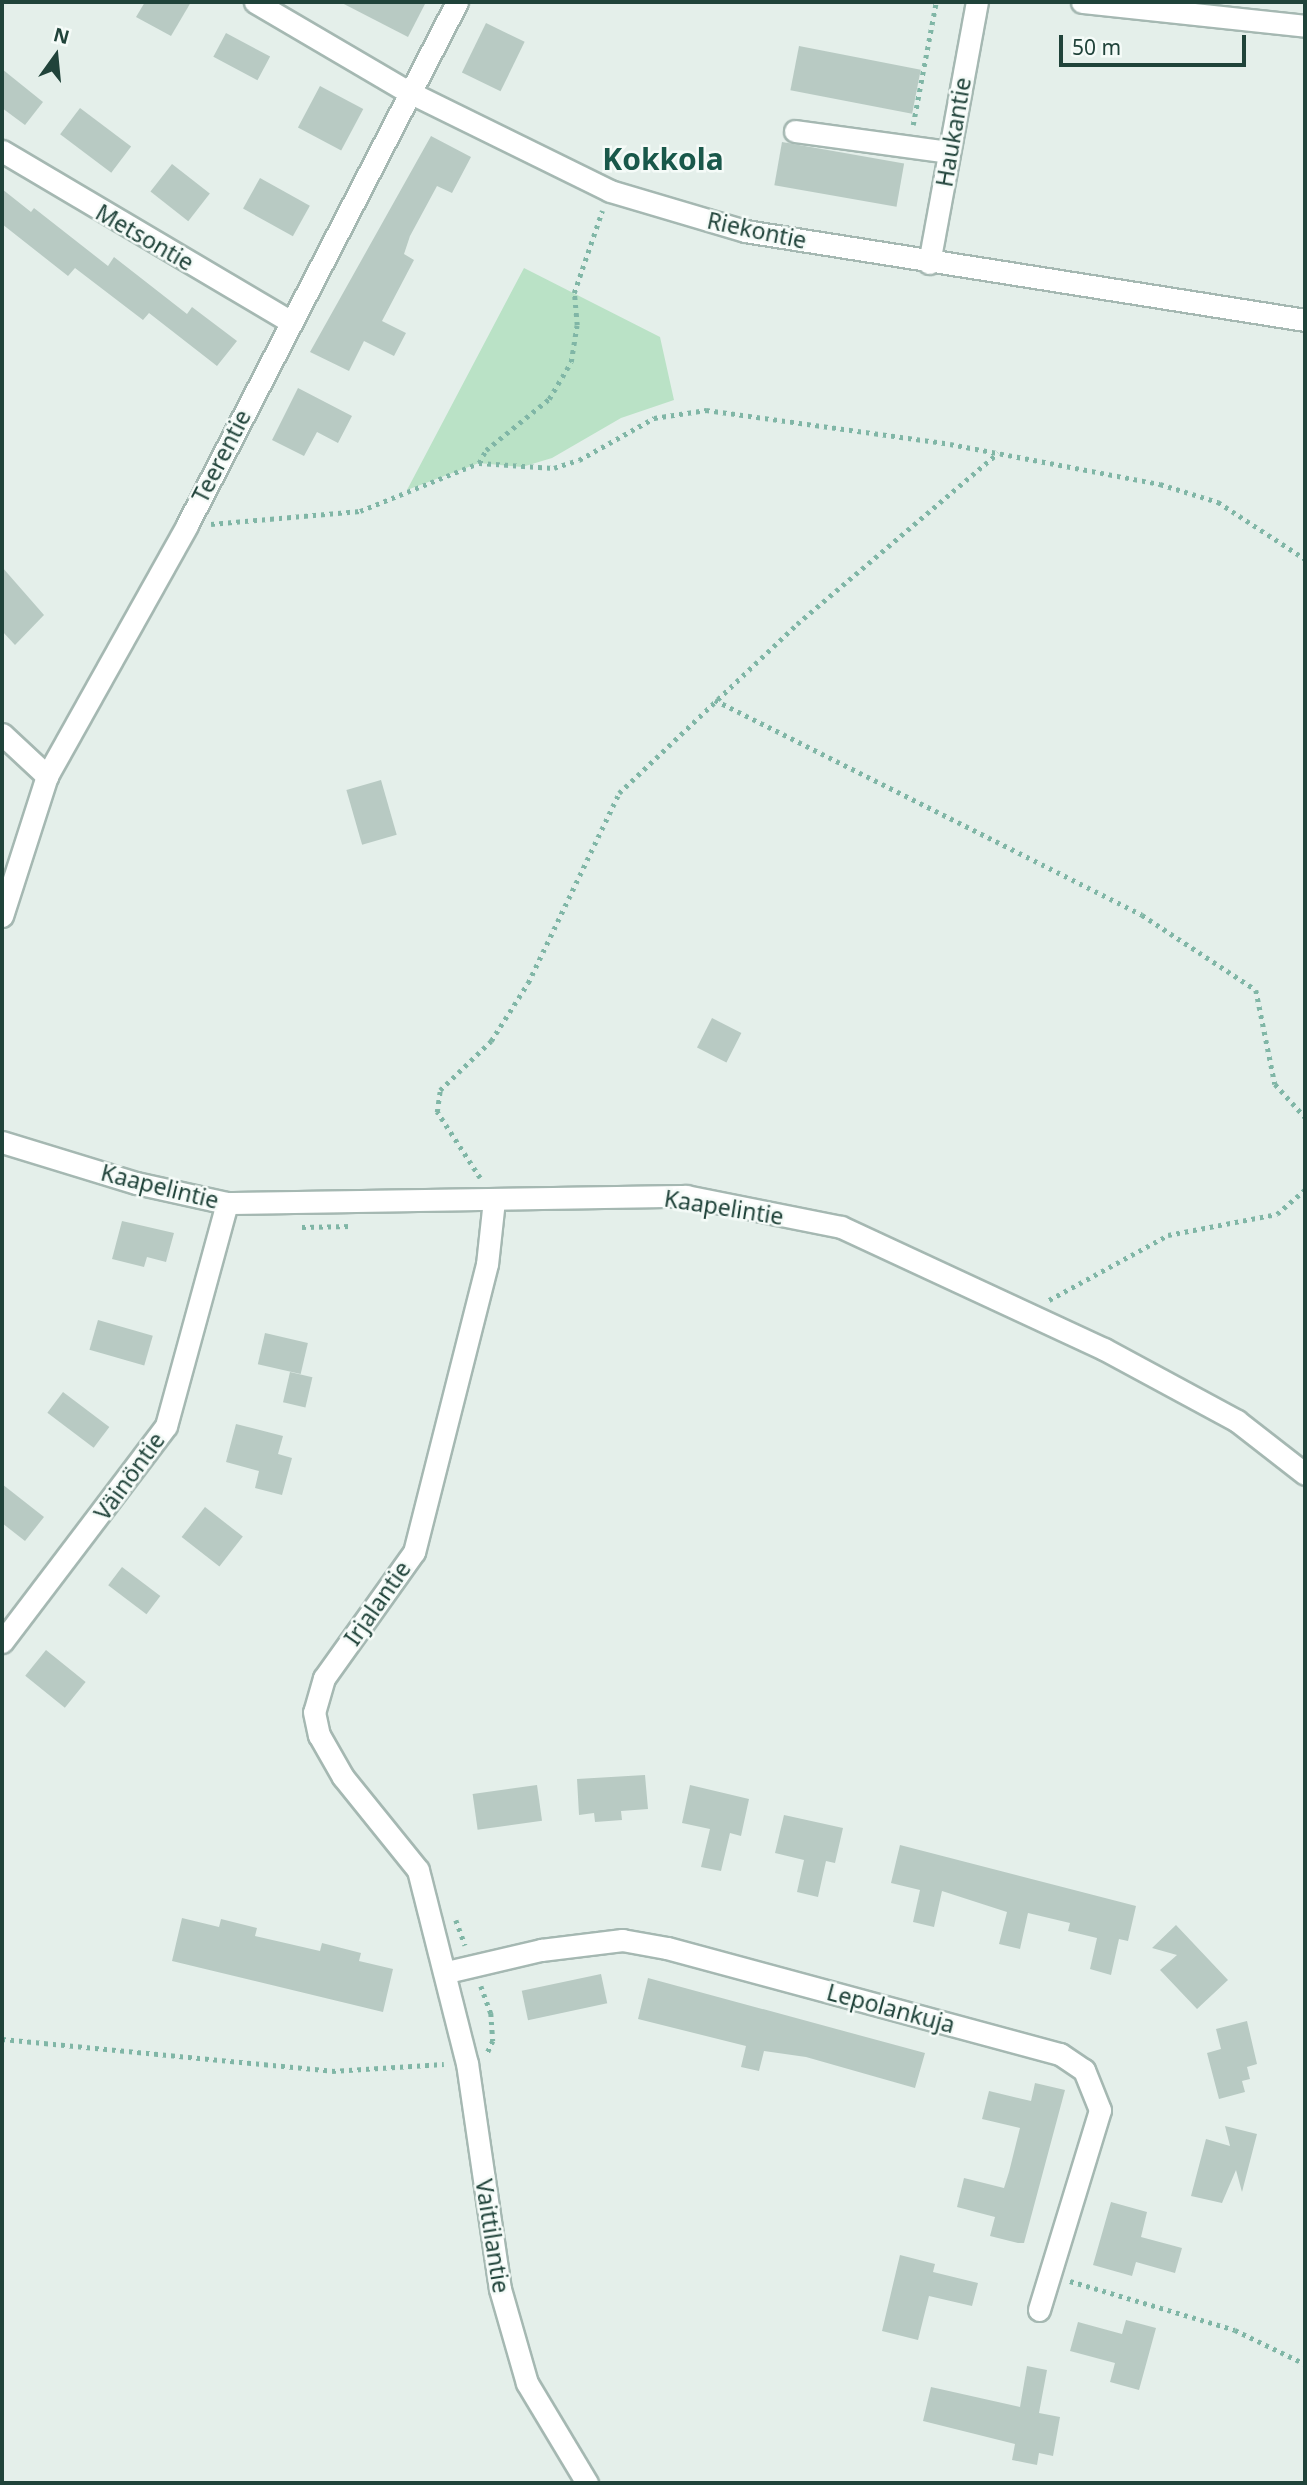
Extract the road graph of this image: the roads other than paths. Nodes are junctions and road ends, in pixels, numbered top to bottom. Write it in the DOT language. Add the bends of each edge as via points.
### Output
graph roads {
  1 [pos="255,2"];
  2 [pos="457,2"];
  3 [pos="977,2"];
  4 [pos="1082,2"];
  5 [pos="1305,26"];
  6 [pos="407,92"];
  7 [pos="796,131"];
  8 [pos="2,151"];
  9 [pos="949,152"];
  10 [pos="929,263"];
  11 [pos="1305,320"];
  12 [pos="289,321"];
  13 [pos="2,734"];
  14 [pos="47,776"];
  15 [pos="2,916"];
  16 [pos="2,1142"];
  17 [pos="494,1200"];
  18 [pos="227,1203"];
  19 [pos="1305,1474"];
  20 [pos="2,1642"];
  21 [pos="446,1972"];
  22 [pos="1039,2310"];
  23 [pos="587,2483"];
  1 -- 6 [label="street, Riekontie"];
  2 -- 6 [label="street, Teerentie"];
  3 -- 9 [label="street, Haukantie"];
  4 -- 5 [label="street"];
  6 -- 10 [label="street, Riekontie" via="610,191 745,232"];
  6 -- 12 [label="street, Teerentie"];
  7 -- 9 [label="street"];
  8 -- 12 [label="street, Metsontie"];
  9 -- 10 [label="street, Haukantie"];
  10 -- 11 [label="street, Riekontie"];
  12 -- 14 [label="street, Teerentie" via="187,525"];
  13 -- 14 [label="street"];
  14 -- 15 [label="street, Teerentie"];
  16 -- 18 [label="street, Kaapelintie" via="136,1183"];
  17 -- 18 [label="street, Kaapelintie"];
  17 -- 19 [label="street, Kaapelintie" via="686,1196 841,1227 1027,1313 1237,1421"];
  17 -- 21 [label="street, Irjalantie" via="487,1264 414,1552 324,1678 314,1712 319,1735 343,1777 418,1870"];
  18 -- 20 [label="street, Väinöntie" via="166,1426"];
  21 -- 22 [label="street, Lepolankuja" via="622,1940 667,1948 1060,2054 1084,2070 1100,2110"];
  21 -- 23 [label="street, Vaittilantie" via="467,2063 500,2289 523,2369"];
}
